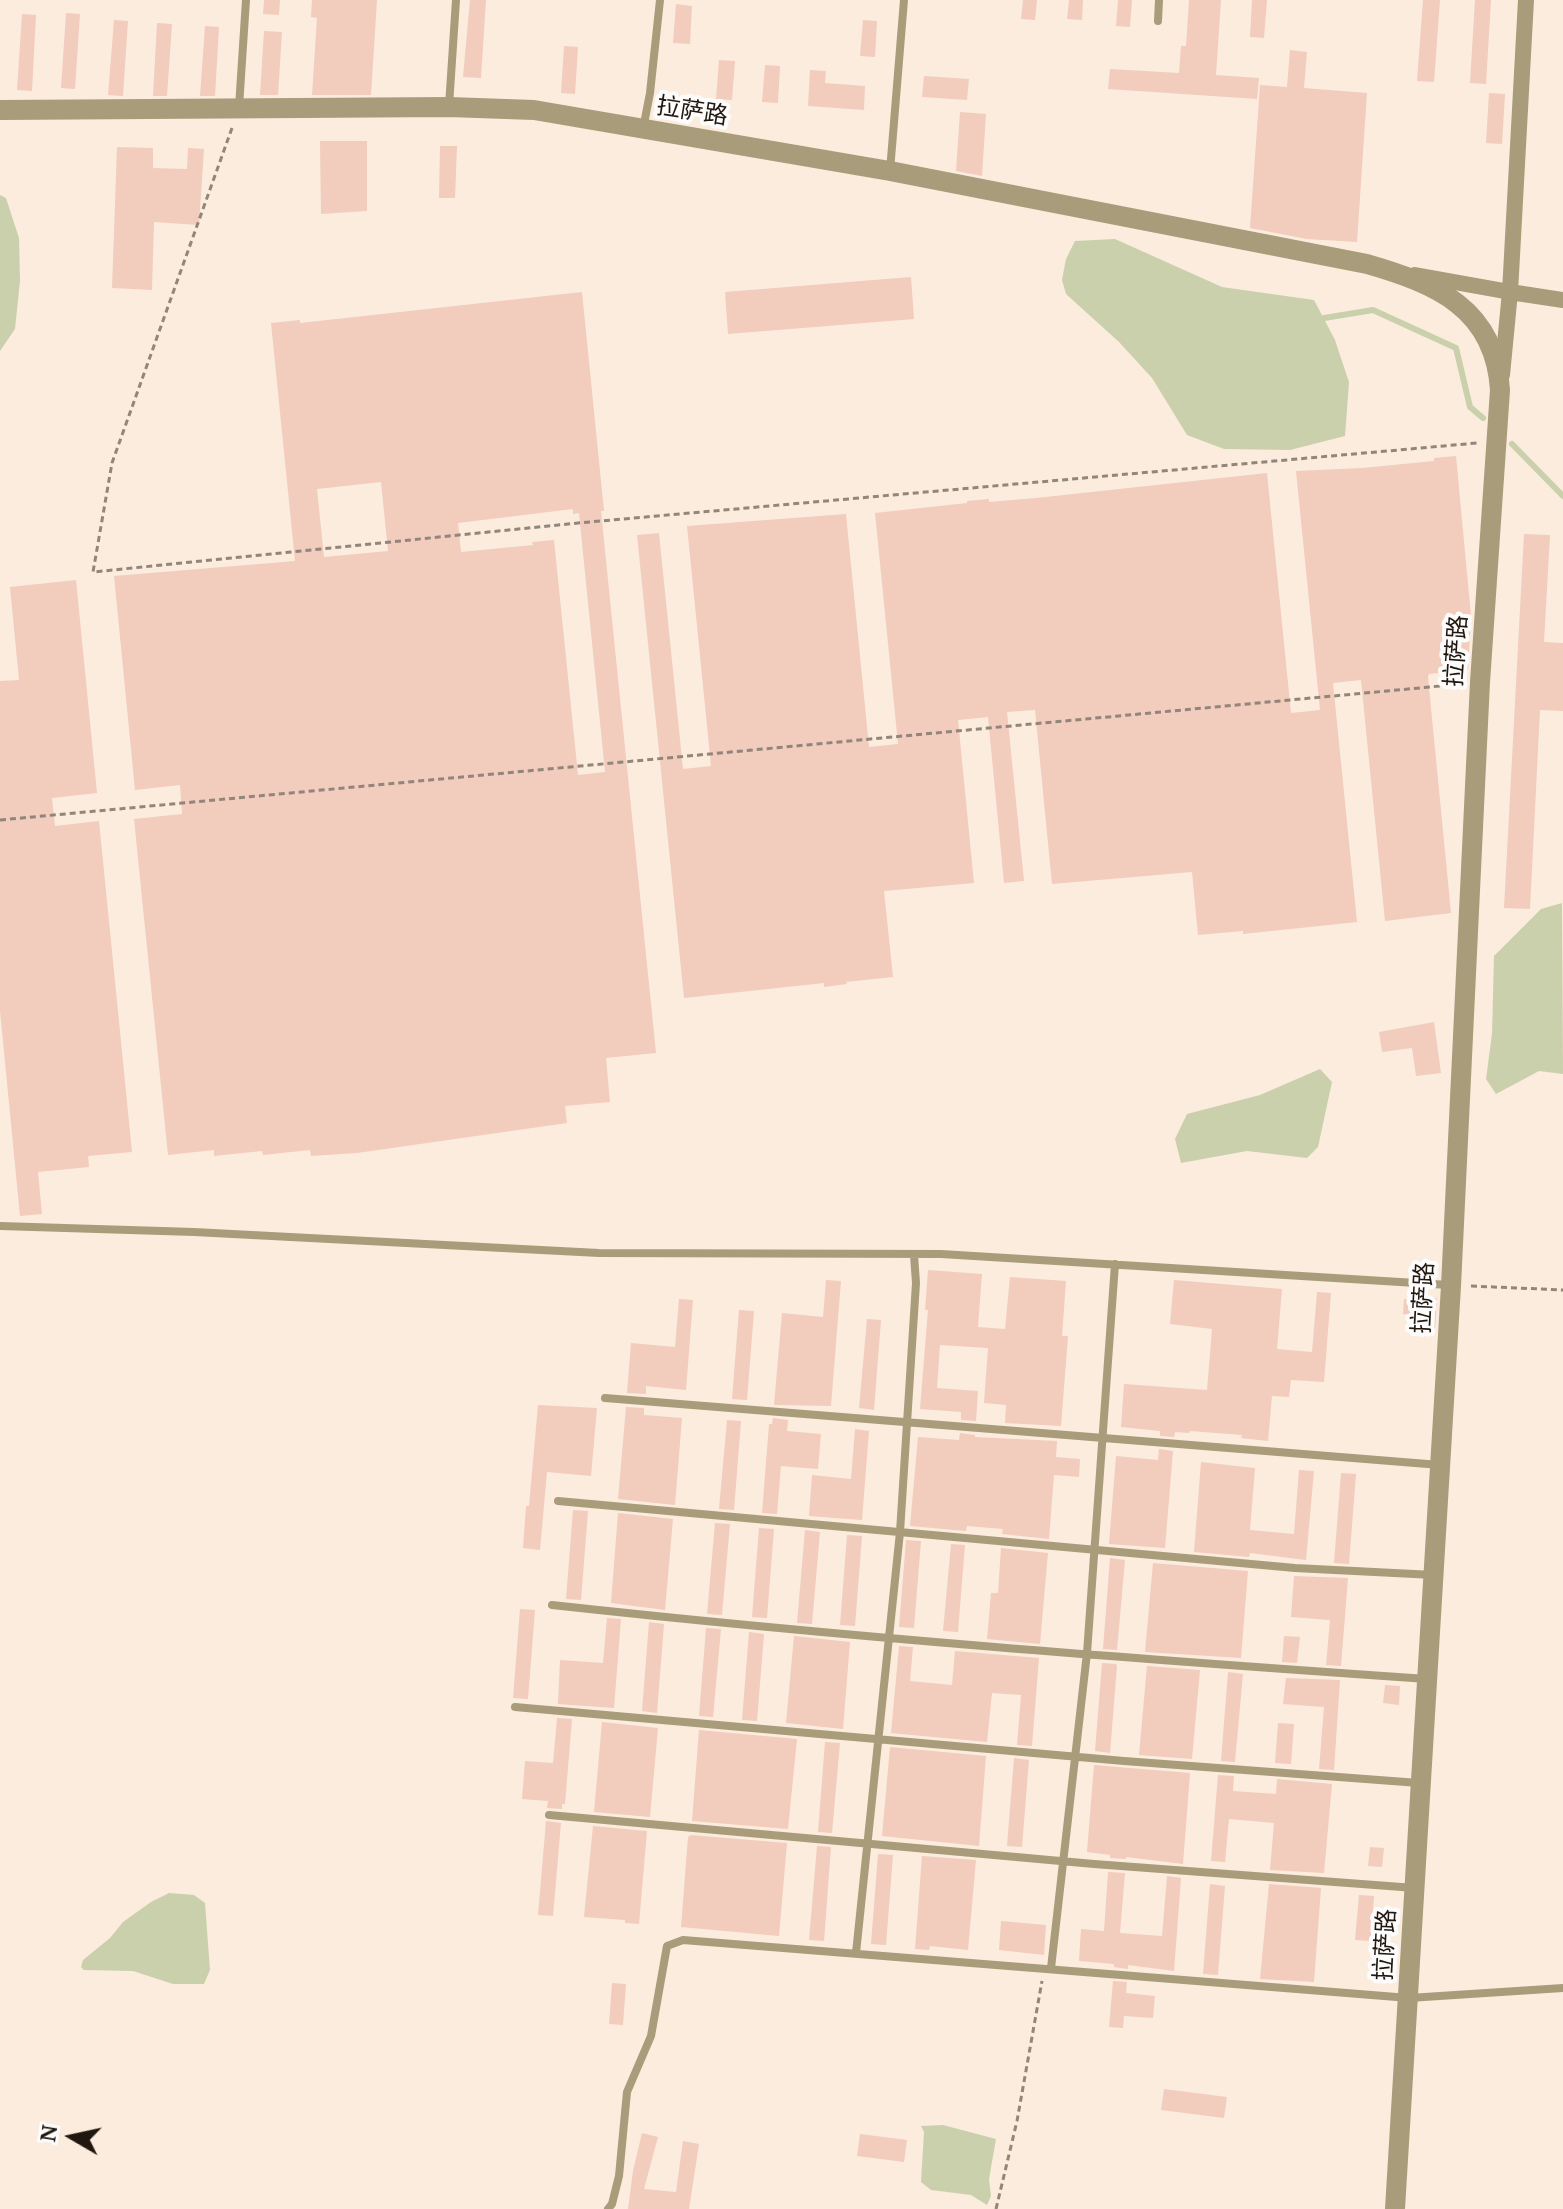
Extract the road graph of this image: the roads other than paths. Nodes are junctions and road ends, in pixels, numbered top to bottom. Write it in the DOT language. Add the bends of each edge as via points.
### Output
graph roads {
  1 [pos="246,0"];
  2 [pos="456,0"];
  3 [pos="660,0"];
  4 [pos="904,0"];
  5 [pos="1159,0"];
  6 [pos="1526,0"];
  7 [pos="1158,21"];
  8 [pos="449,107"];
  9 [pos="239,109"];
  10 [pos="0,110"];
  11 [pos="642,130"];
  12 [pos="890,171"];
  13 [pos="1367,264"];
  14 [pos="1510,292"];
  15 [pos="1563,300"];
  16 [pos="1500,390"];
  17 [pos="0,1226"];
  18 [pos="914,1255"];
  19 [pos="1115,1264"];
  20 [pos="1451,1286"];
  21 [pos="605,1398"];
  22 [pos="905,1422"];
  23 [pos="1103,1437"];
  24 [pos="1441,1465"];
  25 [pos="558,1501"];
  26 [pos="900,1532"];
  27 [pos="1094,1549"];
  28 [pos="1434,1575"];
  29 [pos="552,1605"];
  30 [pos="889,1636"];
  31 [pos="1087,1653"];
  32 [pos="1428,1679"];
  33 [pos="515,1707"];
  34 [pos="880,1738"];
  35 [pos="1075,1756"];
  36 [pos="1422,1784"];
  37 [pos="549,1815"];
  38 [pos="867,1844"];
  39 [pos="1061,1861"];
  40 [pos="1416,1888"];
  41 [pos="856,1953"];
  42 [pos="1048,1968"];
  43 [pos="1563,1988"];
  44 [pos="1409,1998"];
  45 [pos="608,2209"];
  46 [pos="1395,2209"];
  1 -- 9 [label="lane"];
  2 -- 8 [label="lane"];
  3 -- 11 [label="lane"];
  4 -- 12 [label="lane"];
  5 -- 7 [label="lane"];
  6 -- 14 [label="street"];
  8 -- 9 [label="street, 拉萨路"];
  8 -- 11 [label="street, 拉萨路" via="534,110"];
  9 -- 10 [label="street, 拉萨路"];
  11 -- 12 [label="street, 拉萨路"];
  12 -- 13 [label="street, 拉萨路"];
  13 -- 14 [label="street, 拉萨路"];
  13 -- 16 [label="street, 拉萨路" via="1426,284 1457,302 1481,328 1494,354"];
  14 -- 15 [label="street"];
  14 -- 16 [label="street, 拉萨路"];
  16 -- 20 [label="street, 拉萨路" via="1480,682"];
  17 -- 18 [label="lane" via="599,1253"];
  18 -- 19 [label="lane"];
  18 -- 22 [label="lane"];
  19 -- 20 [label="lane"];
  19 -- 23 [label="lane"];
  20 -- 24 [label="street, 拉萨路"];
  21 -- 22 [label="lane"];
  22 -- 23 [label="lane"];
  22 -- 26 [label="lane"];
  23 -- 24 [label="lane"];
  23 -- 27 [label="lane"];
  24 -- 28 [label="street, 拉萨路"];
  25 -- 26 [label="lane"];
  26 -- 27 [label="lane"];
  26 -- 30 [label="lane"];
  27 -- 28 [label="lane"];
  27 -- 31 [label="lane"];
  28 -- 32 [label="street, 拉萨路"];
  29 -- 30 [label="lane"];
  30 -- 31 [label="lane"];
  30 -- 34 [label="lane"];
  31 -- 32 [label="lane"];
  31 -- 35 [label="lane"];
  32 -- 36 [label="street, 拉萨路"];
  33 -- 34 [label="lane"];
  34 -- 35 [label="lane"];
  34 -- 38 [label="lane"];
  35 -- 36 [label="lane"];
  35 -- 39 [label="lane"];
  36 -- 40 [label="street, 拉萨路"];
  37 -- 38 [label="lane"];
  38 -- 39 [label="lane"];
  38 -- 41 [label="lane"];
  39 -- 40 [label="lane"];
  39 -- 42 [label="lane"];
  40 -- 44 [label="street, 拉萨路"];
  41 -- 42 [label="lane"];
  41 -- 45 [label="lane" via="683,1940 667,1946 651,2036 627,2092 619,2176"];
  42 -- 44 [label="lane"];
  43 -- 44 [label="lane"];
  44 -- 46 [label="street, 拉萨路"];
}
